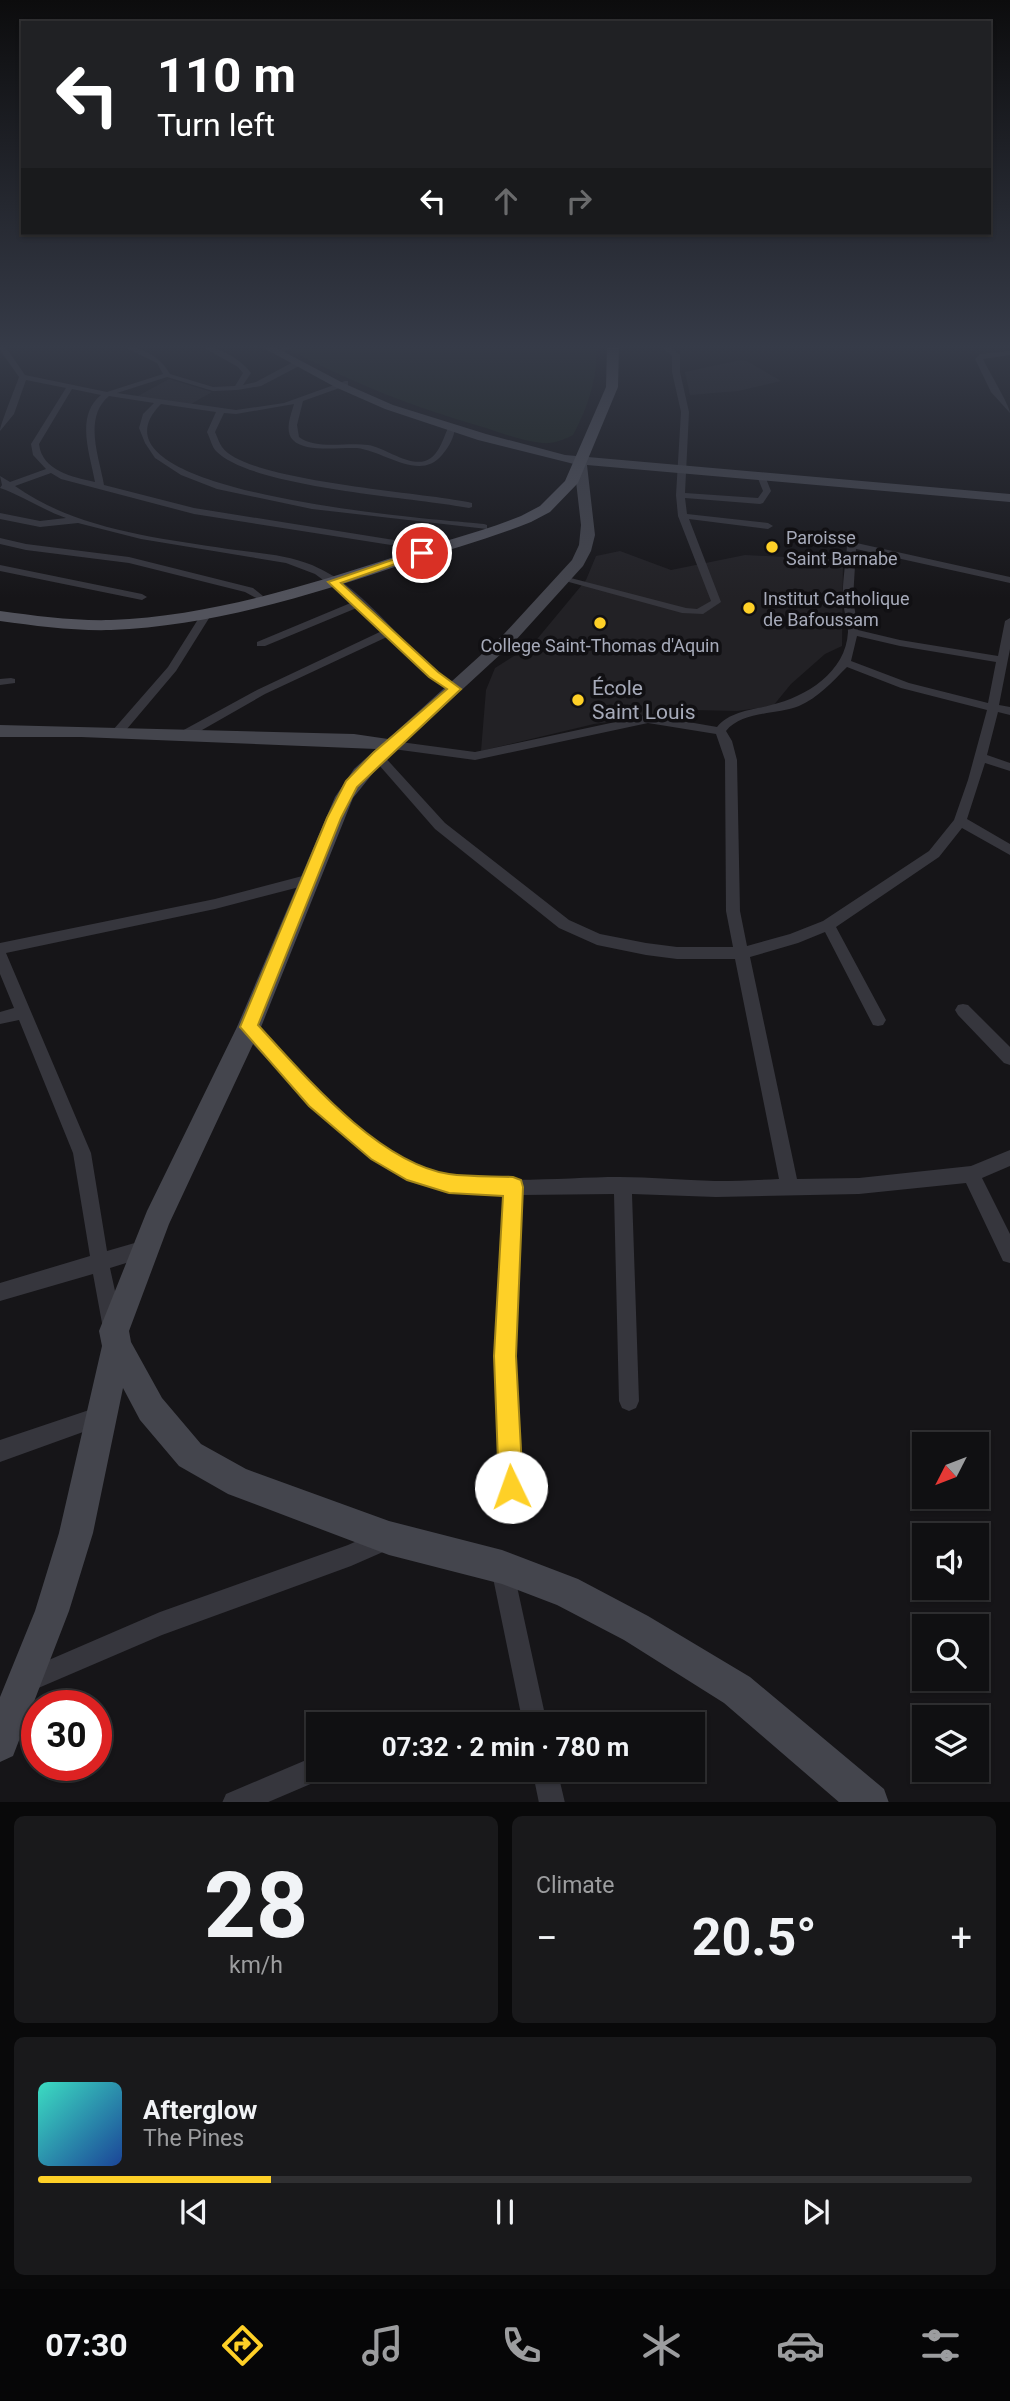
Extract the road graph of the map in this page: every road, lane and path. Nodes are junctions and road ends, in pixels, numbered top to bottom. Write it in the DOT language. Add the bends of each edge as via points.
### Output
graph roads {
  1 [pos="44,430"];
  2 [pos="90,430"];
  3 [pos="144,430"];
  4 [pos="210,430"];
  5 [pos="293,430"];
  6 [pos="451,430"];
  7 [pos="461,430"];
  8 [pos="474,430"];
  9 [pos="582,430"];
  10 [pos="589,430"];
  11 [pos="683,430"];
  12 [pos="574,458"];
  13 [pos="683,468"];
  14 [pos="52,470"];
  15 [pos="761,476"];
  16 [pos="3,484"];
  17 [pos="100,486"];
  18 [pos="1010,491"];
  19 [pos="680,495"];
  20 [pos="1010,498"];
  21 [pos="469,505"];
  22 [pos="0,516"];
  23 [pos="683,516"];
  24 [pos="81,520"];
  25 [pos="768,526"];
  26 [pos="484,527"];
  27 [pos="0,541"];
  28 [pos="391,542"];
  29 [pos="0,568"];
  30 [pos="329,579"];
  31 [pos="563,579"];
  32 [pos="1010,580"];
  33 [pos="258,596"];
  34 [pos="142,597"];
  35 [pos="359,603"];
  36 [pos="0,606"];
  37 [pos="206,615"];
  38 [pos="0,616"];
  39 [pos="1010,621"];
  40 [pos="389,632"];
  41 [pos="853,632"];
  42 [pos="261,644"];
  43 [pos="1001,660"];
  44 [pos="845,662"];
  45 [pos="455,689"];
  46 [pos="993,708"];
  47 [pos="1010,711"];
  48 [pos="720,731"];
  49 [pos="0,732"];
  50 [pos="117,733"];
  51 [pos="184,735"];
  52 [pos="385,751"];
  53 [pos="981,757"];
  54 [pos="1010,767"];
  55 [pos="960,821"];
  56 [pos="1010,850"];
  57 [pos="310,879"];
  58 [pos="828,925"];
  59 [pos="0,949"];
  60 [pos="742,953"];
  61 [pos="0,956"];
  62 [pos="963,1010"];
  63 [pos="23,1013"];
  64 [pos="0,1018"];
  65 [pos="878,1020"];
  66 [pos="249,1027"];
  67 [pos="1010,1058"];
  68 [pos="1010,1158"];
  69 [pos="971,1174"];
  70 [pos="623,1185"];
  71 [pos="513,1187"];
  72 [pos="790,1188"];
  73 [pos="145,1250"];
  74 [pos="1010,1254"];
  75 [pos="100,1263"];
  76 [pos="0,1292"];
  77 [pos="115,1338"];
  78 [pos="629,1401"];
  79 [pos="101,1416"];
  80 [pos="0,1451"];
  81 [pos="511,1487"];
  82 [pos="389,1538"];
  83 [pos="502,1567"];
  84 [pos="23,1683"];
  85 [pos="532,1712"];
  86 [pos="0,1742"];
  87 [pos="306,1773"];
  88 [pos="547,1782"];
  89 [pos="235,1802"];
  90 [pos="552,1802"];
  91 [pos="870,1802"];
  1 -- 14 [label="street" via="35,444 38,457"];
  2 -- 17 [label="street"];
  3 -- 26 [label="street" via="151,448 169,465 247,495"];
  4 -- 21 [label="street" via="219,451 237,462 291,478"];
  5 -- 6 [label="street" via="297,441 309,445 368,447 412,465 424,465 445,447"];
  7 -- 12 [label="street"];
  8 -- 12 [label="street"];
  9 -- 12 [label="main road"];
  10 -- 12 [label="main road"];
  11 -- 13 [label="street"];
  12 -- 13 [label="street"];
  12 -- 26 [label="main road" via="536,502"];
  12 -- 30 [label="main road" via="571,483 545,509 526,519"];
  12 -- 31 [label="street" via="585,488 586,545"];
  13 -- 15 [label="street"];
  13 -- 18 [label="street"];
  13 -- 19 [label="street"];
  14 -- 16 [label="street"];
  14 -- 17 [label="street"];
  15 -- 19 [label="street" via="767,491 760,501"];
  15 -- 20 [label="street"];
  16 -- 24 [label="street"];
  17 -- 28 [label="street" via="194,511"];
  19 -- 23 [label="street"];
  22 -- 24 [label="street" via="40,524"];
  23 -- 25 [label="street"];
  23 -- 31 [label="street" via="716,602 710,607 686,611"];
  24 -- 30 [label="street" via="138,536 265,557"];
  26 -- 30 [label="main road"];
  27 -- 33 [label="street" via="129,560"];
  29 -- 34 [label="street"];
  30 -- 33 [label="main road"];
  30 -- 35 [label="street"];
  30 -- 37 [label="main road"];
  31 -- 45 [label="street"];
  32 -- 41 [label="street" via="854,544 848,599"];
  33 -- 36 [label="main road" via="214,607 114,616 27,612"];
  35 -- 40 [label="street"];
  35 -- 42 [label="street"];
  37 -- 38 [label="main road" via="72,624"];
  37 -- 50 [label="street" via="172,668"];
  39 -- 43 [label="street"];
  40 -- 45 [label="street" via="433,675"];
  40 -- 51 [label="street" via="261,692"];
  41 -- 43 [label="street"];
  41 -- 44 [label="street"];
  43 -- 46 [label="street"];
  44 -- 46 [label="street" via="900,683"];
  44 -- 48 [label="street" via="826,683 796,703 739,716"];
  45 -- 52 [label="street"];
  46 -- 47 [label="street"];
  46 -- 53 [label="street"];
  48 -- 52 [label="street" via="648,719 475,756"];
  48 -- 60 [label="street" via="730,760 731,897"];
  49 -- 50 [label="street"];
  50 -- 51 [label="street"];
  51 -- 52 [label="street" via="354,740"];
  52 -- 57 [label="street" via="351,785"];
  52 -- 60 [label="street" via="440,826 564,924 597,939 646,949"];
  53 -- 54 [label="street"];
  53 -- 55 [label="street"];
  55 -- 56 [label="street"];
  55 -- 58 [label="street" via="934,854"];
  57 -- 59 [label="street"];
  57 -- 66 [label="street"];
  58 -- 60 [label="street"];
  58 -- 65 [label="street"];
  60 -- 72 [label="street"];
  61 -- 63 [label="street"];
  62 -- 67 [label="street"];
  63 -- 64 [label="street"];
  63 -- 75 [label="street" via="82,1153"];
  66 -- 71 [label="street" via="316,1100 377,1152 414,1173 449,1184"];
  66 -- 73 [label="street"];
  68 -- 69 [label="street"];
  69 -- 72 [label="street"];
  69 -- 74 [label="street"];
  70 -- 71 [label="street"];
  70 -- 72 [label="street"];
  70 -- 78 [label="street"];
  71 -- 81 [label="street" via="505,1356"];
  73 -- 75 [label="street"];
  73 -- 77 [label="street"];
  75 -- 76 [label="street"];
  75 -- 77 [label="street"];
  77 -- 79 [label="street"];
  77 -- 82 [label="street" via="151,1409 190,1455 239,1483"];
  79 -- 80 [label="street"];
  79 -- 84 [label="street" via="76,1533"];
  82 -- 83 [label="street"];
  82 -- 84 [label="street" via="160,1624"];
  83 -- 85 [label="street"];
  83 -- 91 [label="street" via="566,1591 737,1690"];
  84 -- 86 [label="street"];
  87 -- 89 [label="street"];
  88 -- 90 [label="street"];
}
